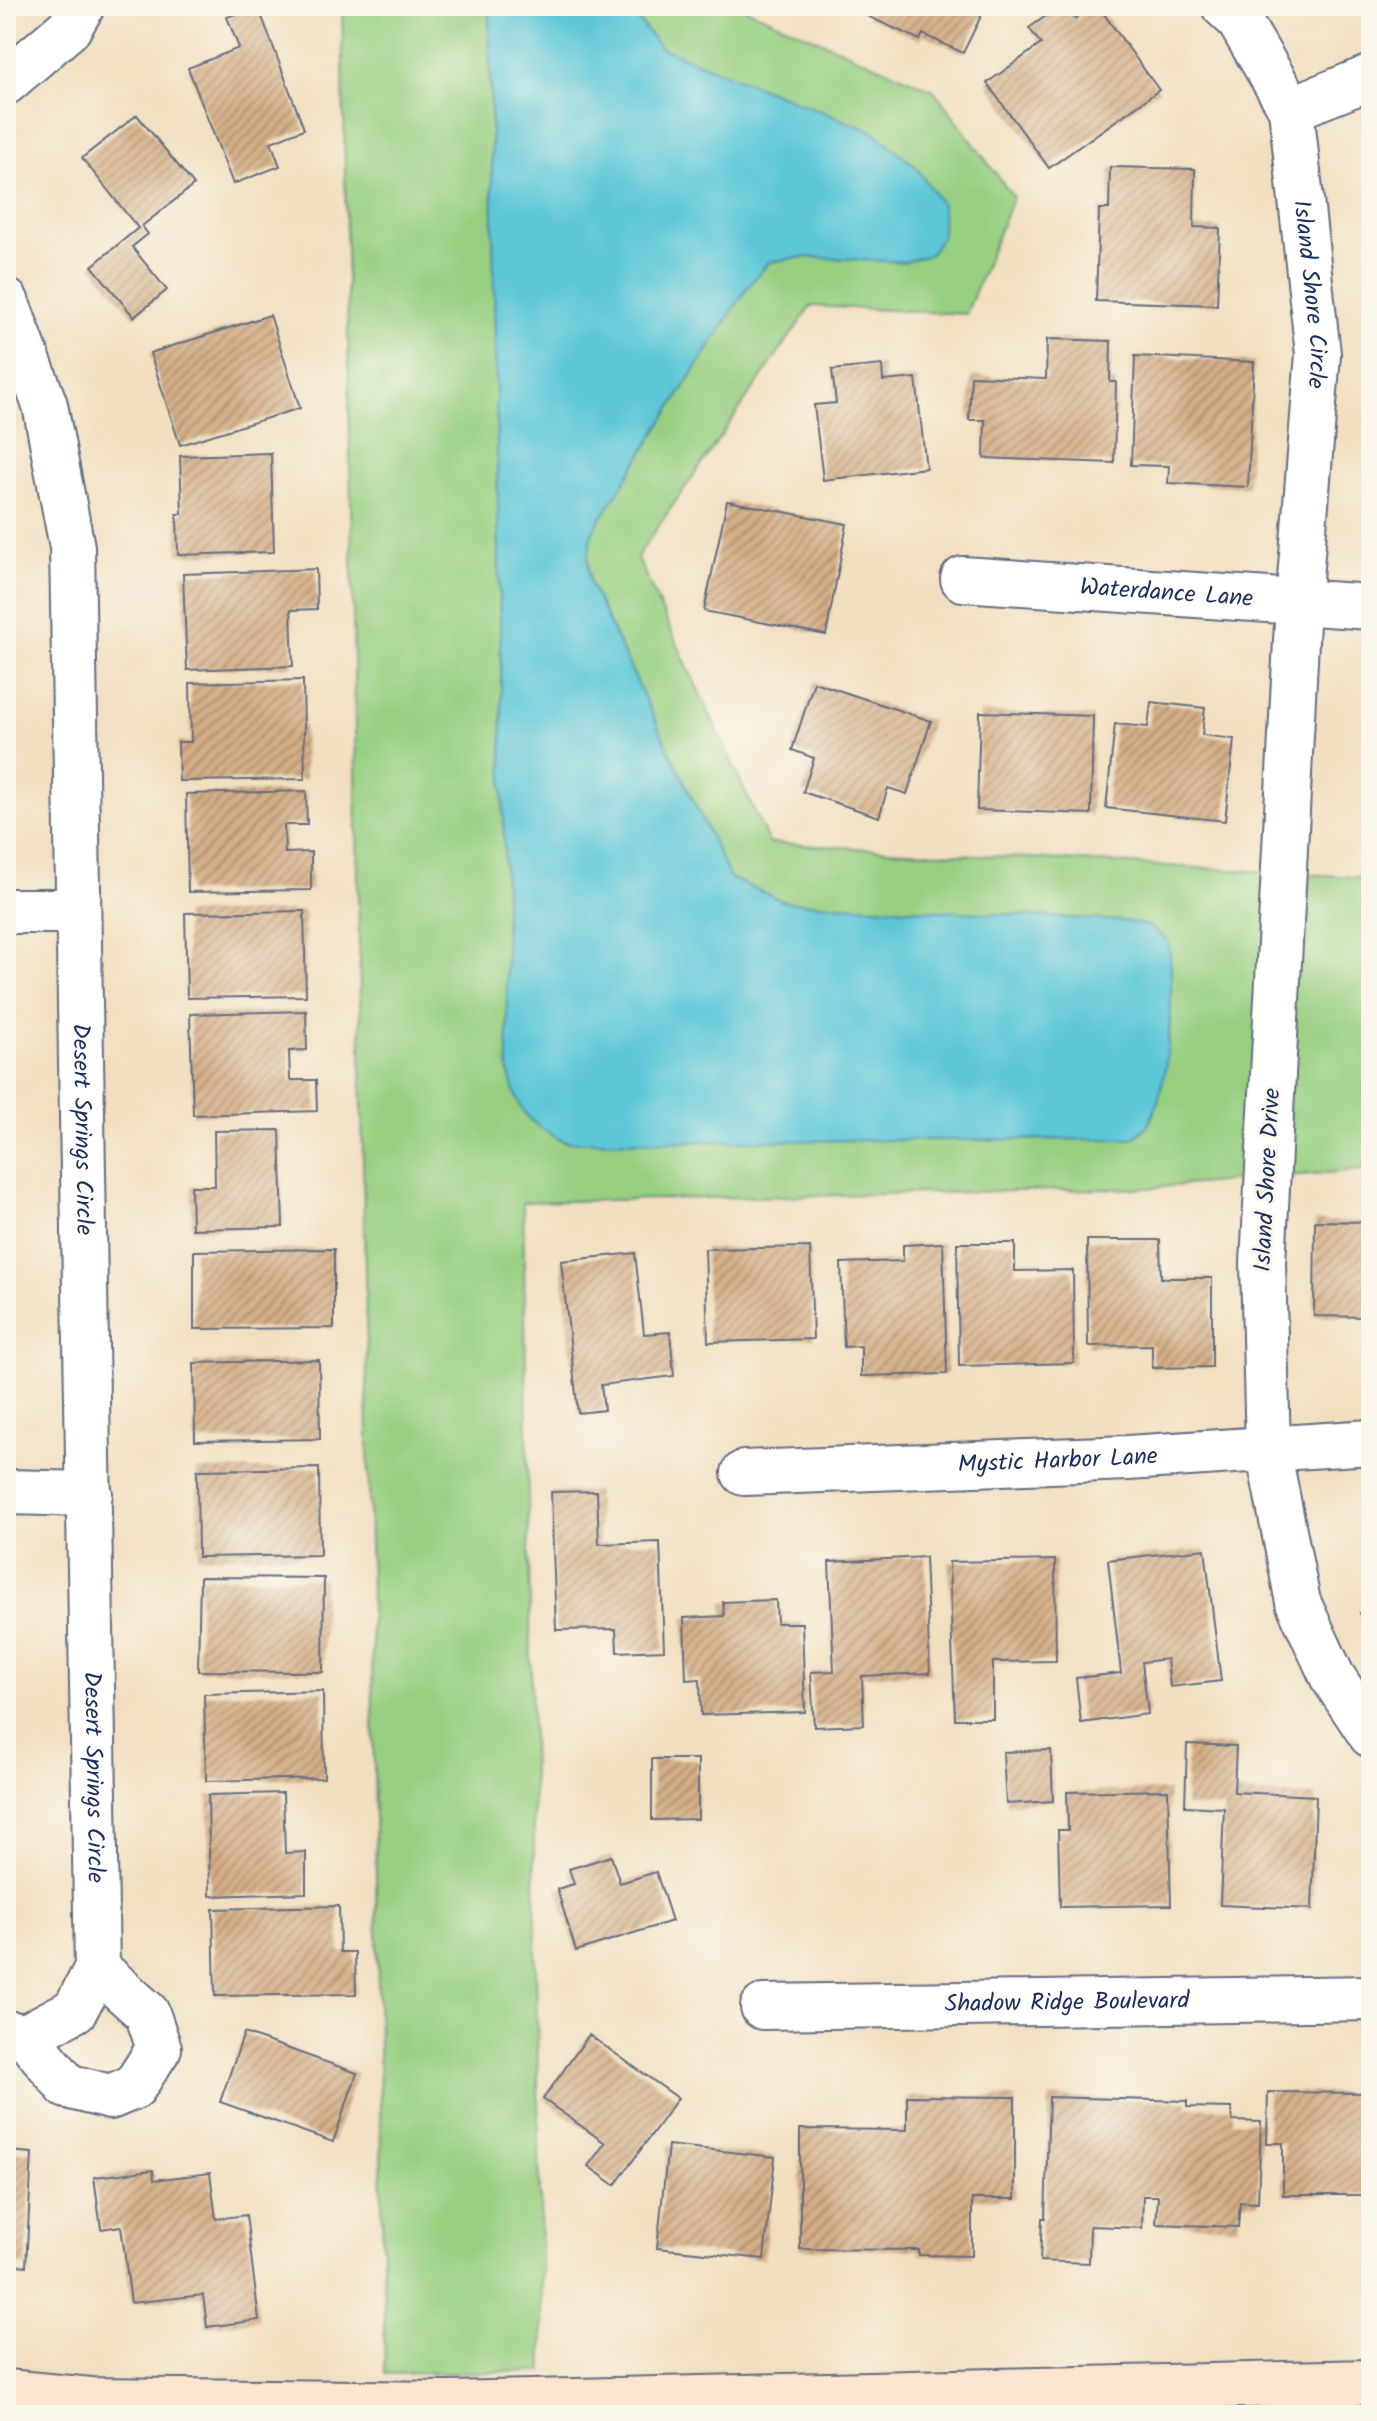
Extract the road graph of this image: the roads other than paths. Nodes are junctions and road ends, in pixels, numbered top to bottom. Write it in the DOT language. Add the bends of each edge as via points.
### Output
graph roads {
  1 [pos="82,6"];
  2 [pos="1224,6"];
  3 [pos="1371,77"];
  4 [pos="6,82"];
  5 [pos="1291,109"];
  6 [pos="6,301"];
  7 [pos="963,579"];
  8 [pos="1298,604"];
  9 [pos="1371,607"];
  10 [pos="6,911"];
  11 [pos="78,911"];
  12 [pos="1371,1442"];
  13 [pos="1268,1449"];
  14 [pos="744,1473"];
  15 [pos="6,1492"];
  16 [pos="90,1494"];
  17 [pos="1371,1735"];
  18 [pos="97,1968"];
  19 [pos="1371,1998"];
  20 [pos="763,2007"];
  21 [pos="16,2034"];
  22 [pos="1371,2382"];
  23 [pos="6,2392"];
  24 [pos="450,2410"];
  1 -- 4 [label="street" via="69,28"];
  2 -- 5 [label="street, Island Shore Circle" via="1238,19"];
  3 -- 5 [label="street"];
  5 -- 8 [label="street, Island Shore Circle" via="1318,354"];
  6 -- 11 [label="street, Desert Springs Circle" via="45,405 72,547"];
  7 -- 8 [label="street, Waterdance Lane"];
  8 -- 9 [label="street, Waterdance Lane"];
  8 -- 13 [label="street, Island Shore Drive" via="1263,1263"];
  10 -- 11 [label="street"];
  11 -- 16 [label="street, Desert Springs Circle"];
  12 -- 13 [label="street, Mystic Harbor Lane"];
  13 -- 14 [label="street, Mystic Harbor Lane"];
  13 -- 17 [label="street, Island Shore Drive" via="1298,1602 1332,1676"];
  15 -- 16 [label="street"];
  16 -- 18 [label="street, Desert Springs Circle"];
  18 -- 21 [label="street, Desert Springs Circle" via="75,2010"];
  18 -- 21 [label="street" via="147,2013 159,2048 134,2087 110,2097 67,2086"];
  19 -- 20 [label="street, Shadow Ridge Boulevard"];
  22 -- 24 [label="main road"];
  23 -- 24 [label="main road" via="91,2400"];
}
